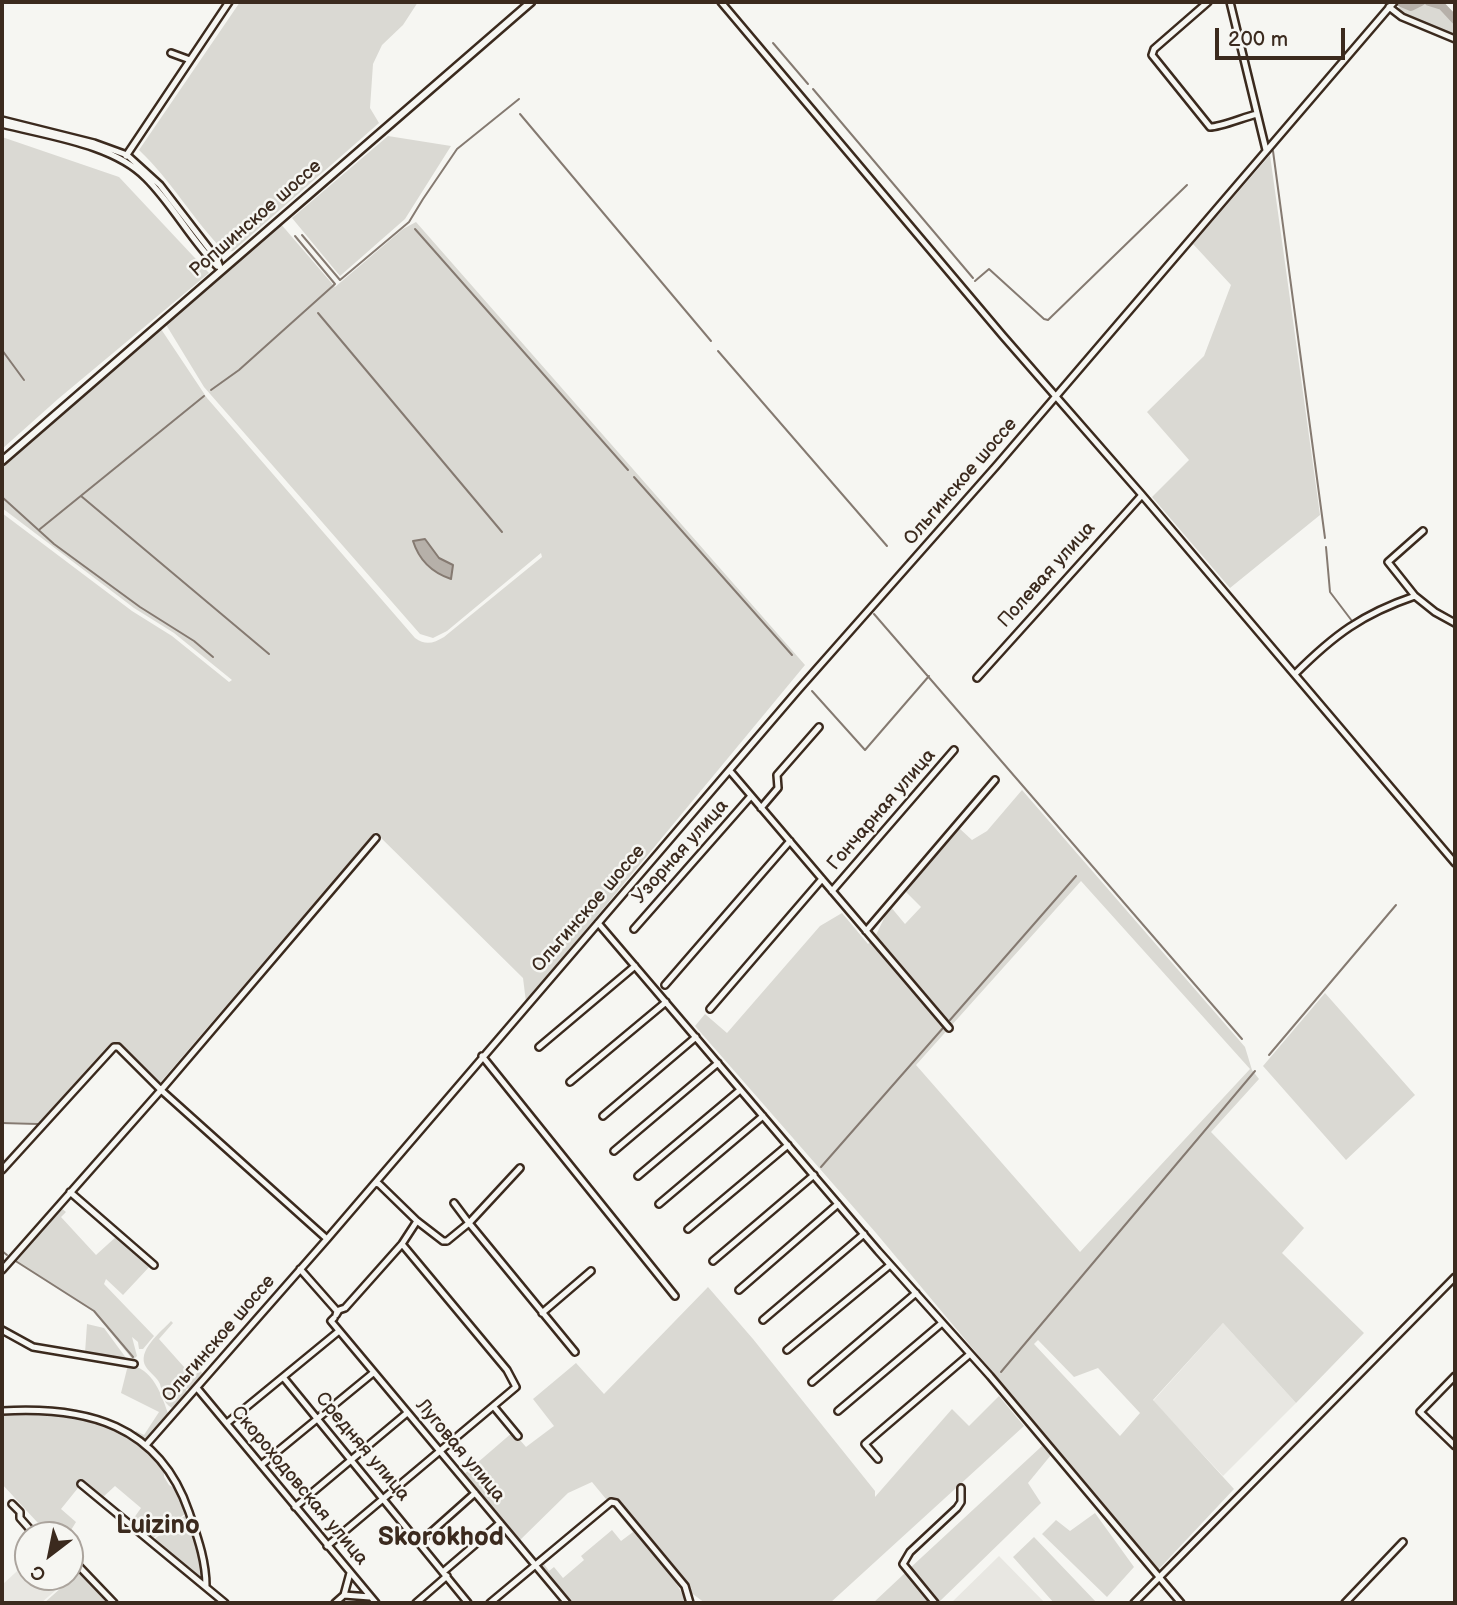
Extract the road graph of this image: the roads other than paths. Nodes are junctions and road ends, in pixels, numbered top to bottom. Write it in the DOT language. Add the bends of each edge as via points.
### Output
graph roads {
  1 [pos="229,2"];
  2 [pos="531,2"];
  3 [pos="721,2"];
  4 [pos="1208,2"];
  5 [pos="1230,2"];
  6 [pos="1394,2"];
  7 [pos="1389,7"];
  8 [pos="1455,39"];
  9 [pos="171,52"];
  10 [pos="190,60"];
  11 [pos="1257,114"];
  12 [pos="2,122"];
  13 [pos="1266,150"];
  14 [pos="125,157"];
  15 [pos="221,270"];
  16 [pos="1056,396"];
  17 [pos="2,461"];
  18 [pos="1142,495"];
  19 [pos="1423,531"];
  20 [pos="1415,596"];
  21 [pos="1455,623"];
  22 [pos="1295,674"];
  23 [pos="977,678"];
  24 [pos="819,727"];
  25 [pos="954,750"];
  26 [pos="730,771"];
  27 [pos="995,780"];
  28 [pos="751,796"];
  29 [pos="761,808"];
  30 [pos="376,838"];
  31 [pos="790,841"];
  32 [pos="1455,863"];
  33 [pos="822,879"];
  34 [pos="832,891"];
  35 [pos="598,923"];
  36 [pos="634,929"];
  37 [pos="866,930"];
  38 [pos="635,966"];
  39 [pos="665,985"];
  40 [pos="666,1002"];
  41 [pos="710,1009"];
  42 [pos="949,1028"];
  43 [pos="696,1037"];
  44 [pos="539,1046"];
  45 [pos="482,1056"];
  46 [pos="718,1063"];
  47 [pos="570,1082"];
  48 [pos="160,1090"];
  49 [pos="740,1090"];
  50 [pos="603,1116"];
  51 [pos="763,1116"];
  52 [pos="788,1145"];
  53 [pos="614,1152"];
  54 [pos="520,1168"];
  55 [pos="2,1170"];
  56 [pos="814,1175"];
  57 [pos="638,1176"];
  58 [pos="375,1183"];
  59 [pos="70,1192"];
  60 [pos="454,1203"];
  61 [pos="659,1204"];
  62 [pos="838,1204"];
  63 [pos="417,1221"];
  64 [pos="469,1223"];
  65 [pos="688,1229"];
  66 [pos="864,1234"];
  67 [pos="327,1240"];
  68 [pos="402,1244"];
  69 [pos="713,1261"];
  70 [pos="154,1265"];
  71 [pos="890,1265"];
  72 [pos="300,1269"];
  73 [pos="2,1270"];
  74 [pos="590,1271"];
  75 [pos="1455,1277"];
  76 [pos="739,1290"];
  77 [pos="916,1293"];
  78 [pos="675,1296"];
  79 [pos="542,1313"];
  80 [pos="335,1317"];
  81 [pos="763,1320"];
  82 [pos="942,1323"];
  83 [pos="2,1330"];
  84 [pos="339,1331"];
  85 [pos="787,1350"];
  86 [pos="575,1352"];
  87 [pos="970,1354"];
  88 [pos="134,1364"];
  89 [pos="373,1373"];
  90 [pos="1455,1376"];
  91 [pos="284,1377"];
  92 [pos="812,1382"];
  93 [pos="197,1388"];
  94 [pos="495,1406"];
  95 [pos="2,1411"];
  96 [pos="838,1411"];
  97 [pos="407,1413"];
  98 [pos="317,1418"];
  99 [pos="227,1423"];
  100 [pos="518,1436"];
  101 [pos="146,1445"];
  102 [pos="1455,1446"];
  103 [pos="439,1452"];
  104 [pos="350,1459"];
  105 [pos="878,1459"];
  106 [pos="261,1465"];
  107 [pos="81,1484"];
  108 [pos="961,1488"];
  109 [pos="475,1493"];
  110 [pos="383,1497"];
  111 [pos="12,1504"];
  112 [pos="295,1507"];
  113 [pos="23,1521"];
  114 [pos="500,1522"];
  115 [pos="1403,1542"];
  116 [pos="419,1543"];
  117 [pos="327,1546"];
  118 [pos="537,1566"];
  119 [pos="84,1572"];
  120 [pos="350,1573"];
  121 [pos="445,1574"];
  122 [pos="1161,1576"];
  123 [pos="206,1586"];
  124 [pos="344,1595"];
  125 [pos="370,1597"];
  126 [pos="565,1602"];
  127 [pos="114,1603"];
  128 [pos="225,1603"];
  129 [pos="335,1603"];
  130 [pos="376,1603"];
  131 [pos="416,1603"];
  132 [pos="468,1603"];
  133 [pos="490,1603"];
  134 [pos="690,1603"];
  135 [pos="935,1603"];
  136 [pos="1134,1603"];
  137 [pos="1181,1603"];
  138 [pos="1345,1603"];
  1 -- 10 [label="street"];
  2 -- 15 [label="main road, Ропшинское шоссе"];
  3 -- 16 [label="street"];
  4 -- 11 [label="street" via="1154,48 1152,55 1210,127"];
  5 -- 11 [label="street"];
  6 -- 7 [label="street, Ольгинское шоссе"];
  7 -- 8 [label="street"];
  7 -- 13 [label="street, Ольгинское шоссе"];
  9 -- 10 [label="street"];
  10 -- 14 [label="street"];
  11 -- 13 [label="street"];
  12 -- 14 [label="street" via="94,143"];
  13 -- 16 [label="street, Ольгинское шоссе"];
  14 -- 15 [label="street" via="160,185"];
  15 -- 17 [label="main road, Ропшинское шоссе"];
  16 -- 18 [label="street"];
  16 -- 26 [label="street, Ольгинское шоссе"];
  18 -- 22 [label="street"];
  18 -- 23 [label="street, Полевая улица"];
  19 -- 20 [label="street" via="1388,562"];
  20 -- 21 [label="street"];
  20 -- 22 [label="street" via="1350,625"];
  22 -- 32 [label="street"];
  24 -- 29 [label="street" via="777,775 778,788"];
  25 -- 34 [label="street, Гончарная улица"];
  26 -- 28 [label="street"];
  26 -- 35 [label="street, Ольгинское шоссе"];
  27 -- 37 [label="street"];
  28 -- 29 [label="street"];
  28 -- 36 [label="street, Узорная улица"];
  29 -- 31 [label="street"];
  30 -- 48 [label="street"];
  31 -- 33 [label="street"];
  31 -- 39 [label="street"];
  33 -- 34 [label="street"];
  33 -- 41 [label="street"];
  34 -- 37 [label="street"];
  35 -- 38 [label="street"];
  35 -- 45 [label="street, Ольгинское шоссе"];
  37 -- 42 [label="street"];
  38 -- 40 [label="street"];
  38 -- 44 [label="street"];
  40 -- 43 [label="street"];
  40 -- 47 [label="street"];
  43 -- 46 [label="street"];
  43 -- 50 [label="street"];
  45 -- 58 [label="street, Ольгинское шоссе"];
  45 -- 78 [label="street"];
  46 -- 49 [label="street"];
  46 -- 53 [label="street"];
  48 -- 55 [label="street" via="122,1048 114,1047"];
  48 -- 59 [label="street"];
  48 -- 67 [label="street"];
  49 -- 51 [label="street"];
  49 -- 57 [label="street"];
  51 -- 52 [label="street"];
  51 -- 61 [label="street"];
  52 -- 56 [label="street"];
  52 -- 65 [label="street"];
  54 -- 64 [label="street"];
  56 -- 62 [label="street"];
  56 -- 69 [label="street"];
  58 -- 63 [label="street"];
  58 -- 67 [label="street, Ольгинское шоссе"];
  59 -- 70 [label="street"];
  59 -- 73 [label="street"];
  60 -- 64 [label="street"];
  62 -- 66 [label="street"];
  62 -- 76 [label="street"];
  63 -- 64 [label="street" via="443,1241"];
  63 -- 68 [label="street"];
  64 -- 79 [label="street"];
  66 -- 71 [label="street"];
  66 -- 81 [label="street"];
  67 -- 72 [label="street, Ольгинское шоссе"];
  68 -- 80 [label="street"];
  68 -- 94 [label="street" via="515,1383 513,1391"];
  71 -- 77 [label="street"];
  71 -- 85 [label="street"];
  72 -- 80 [label="street, Луговая улица" via="337,1311"];
  72 -- 93 [label="street, Ольгинское шоссе"];
  74 -- 79 [label="street"];
  75 -- 122 [label="street"];
  77 -- 82 [label="street"];
  77 -- 92 [label="street"];
  79 -- 86 [label="street"];
  80 -- 84 [label="street, Луговая улица" via="331,1321"];
  82 -- 87 [label="street"];
  82 -- 96 [label="street"];
  83 -- 88 [label="street" via="33,1347"];
  84 -- 89 [label="street, Луговая улица"];
  84 -- 91 [label="street"];
  87 -- 105 [label="street" via="865,1444"];
  87 -- 122 [label="street"];
  89 -- 97 [label="street, Луговая улица"];
  89 -- 98 [label="street"];
  90 -- 102 [label="street" via="1420,1412"];
  91 -- 98 [label="street, Средняя улица"];
  91 -- 99 [label="street"];
  93 -- 99 [label="street, Скороходовская улица"];
  93 -- 101 [label="street, Ольгинское шоссе"];
  94 -- 100 [label="street"];
  94 -- 103 [label="street"];
  95 -- 101 [label="street" via="55,1410 80,1415 117,1427"];
  97 -- 103 [label="street, Луговая улица"];
  97 -- 104 [label="street"];
  98 -- 104 [label="street, Средняя улица"];
  98 -- 106 [label="street"];
  99 -- 106 [label="street, Скороходовская улица"];
  101 -- 123 [label="street" via="176,1483 187,1507"];
  103 -- 109 [label="street, Луговая улица"];
  103 -- 110 [label="street"];
  104 -- 110 [label="street, Средняя улица"];
  104 -- 112 [label="street"];
  106 -- 112 [label="street, Скороходовская улица"];
  107 -- 123 [label="street"];
  108 -- 135 [label="street" via="957,1508 904,1564"];
  109 -- 114 [label="street, Луговая улица"];
  109 -- 116 [label="street"];
  110 -- 116 [label="street, Средняя улица"];
  110 -- 117 [label="street"];
  111 -- 113 [label="street"];
  112 -- 117 [label="street, Скороходовская улица"];
  114 -- 118 [label="street, Луговая улица"];
  114 -- 121 [label="street"];
  115 -- 138 [label="street"];
  116 -- 121 [label="street, Средняя улица"];
  117 -- 120 [label="street, Скороходовская улица"];
  118 -- 126 [label="street, Луговая улица"];
  118 -- 133 [label="street"];
  118 -- 134 [label="street" via="611,1502 616,1503 685,1586"];
  119 -- 127 [label="street"];
  120 -- 124 [label="street"];
  120 -- 125 [label="street, Скороходовская улица"];
  121 -- 131 [label="street"];
  121 -- 132 [label="street, Средняя улица"];
  122 -- 136 [label="street"];
  122 -- 137 [label="street"];
  123 -- 128 [label="street"];
  124 -- 125 [label="street"];
  124 -- 129 [label="street"];
  125 -- 130 [label="street, Скороходовская улица"];
}
